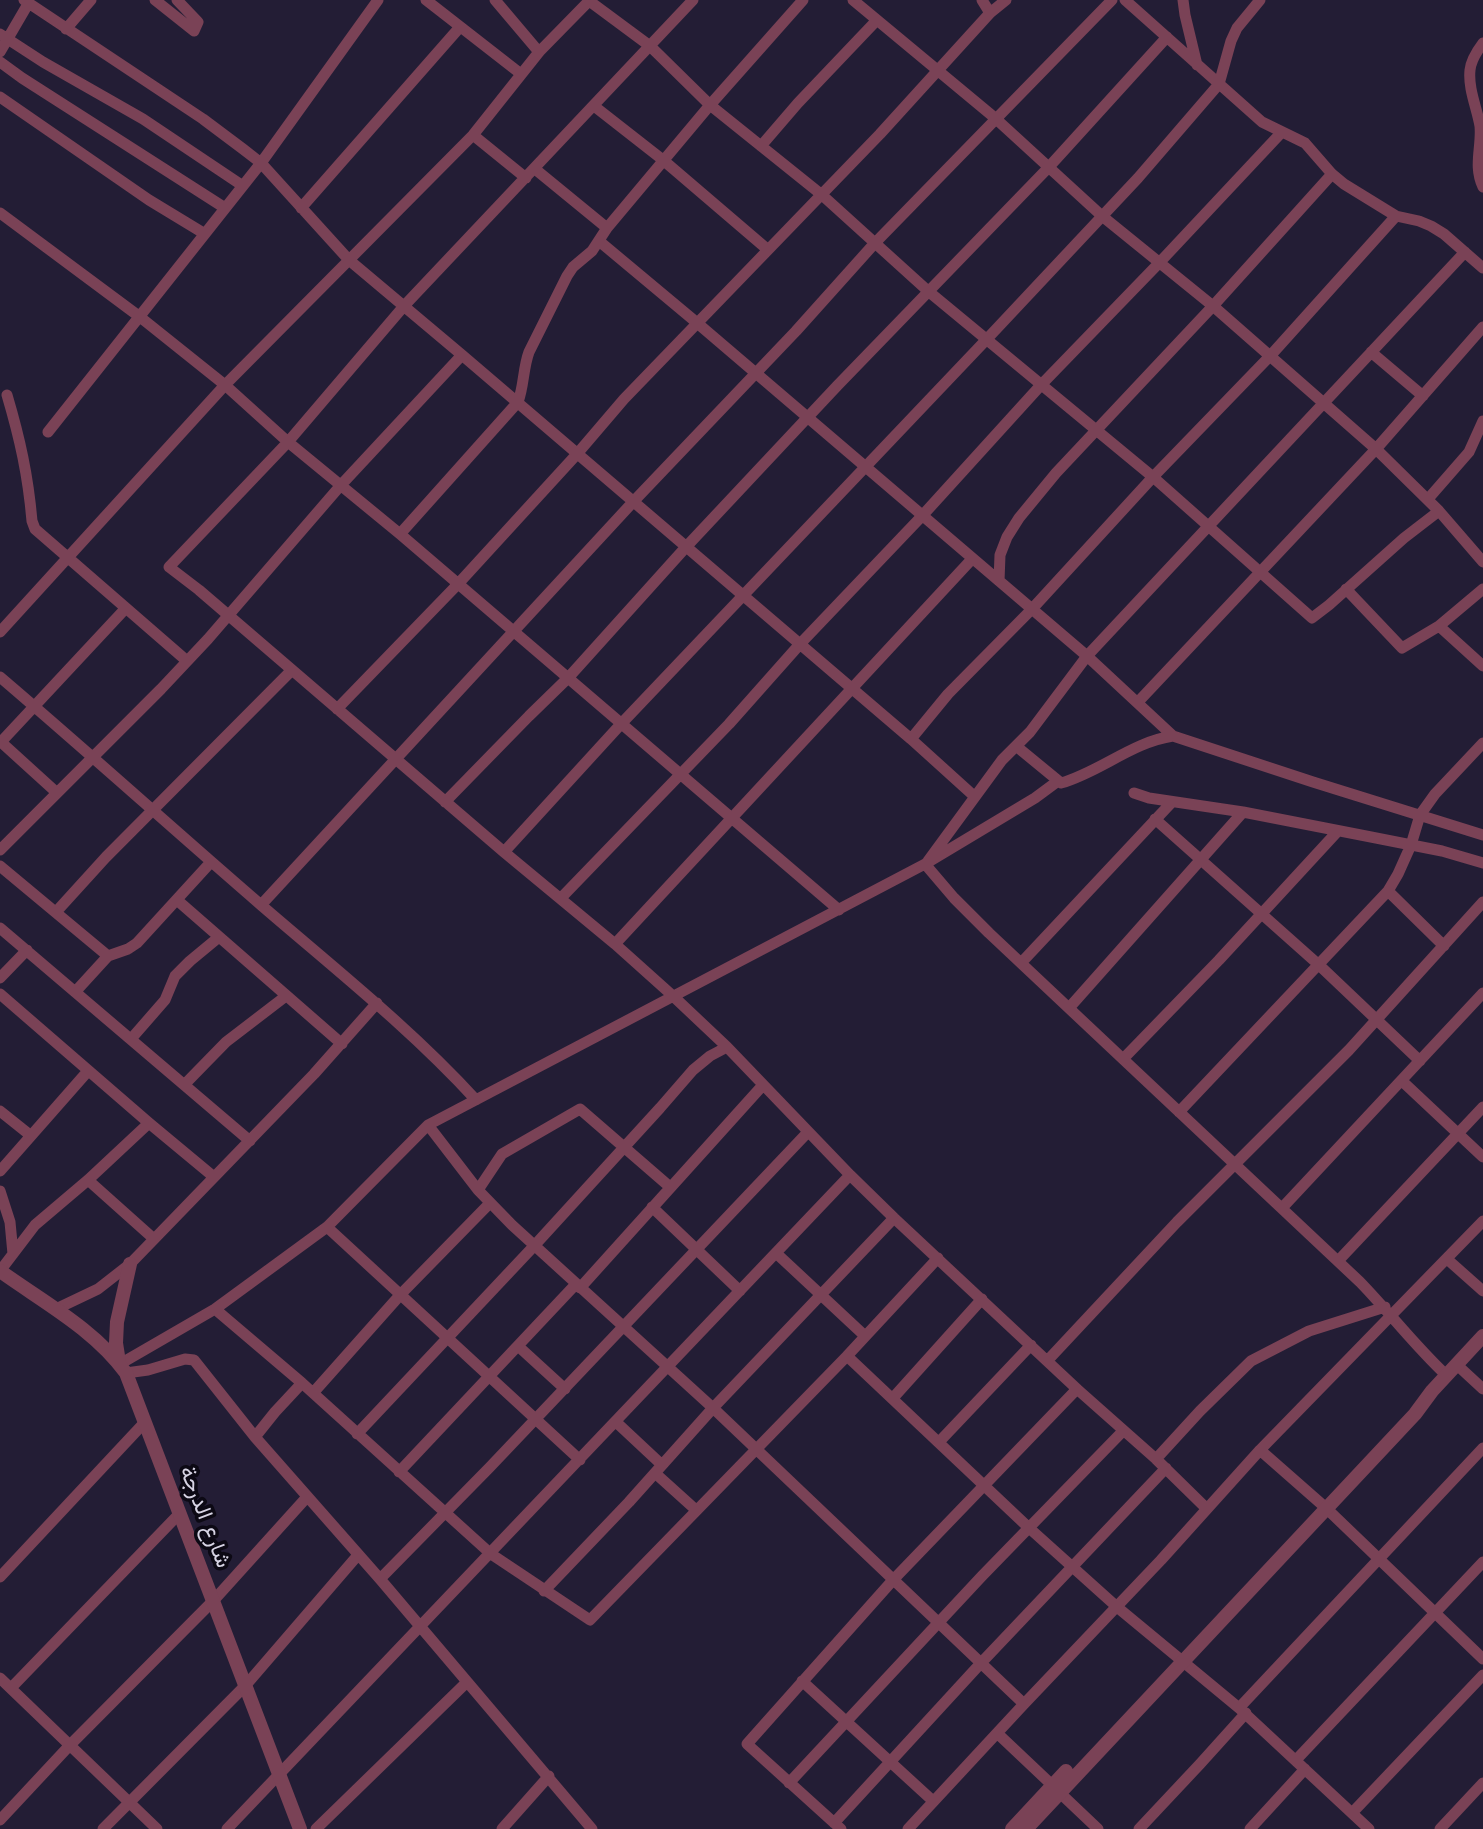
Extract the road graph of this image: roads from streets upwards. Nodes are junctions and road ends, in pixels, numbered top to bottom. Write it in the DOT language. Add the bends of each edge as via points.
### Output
graph roads {
  1 [pos="91,0"];
  2 [pos="155,0"];
  3 [pos="177,0"];
  4 [pos="378,0"];
  5 [pos="426,0"];
  6 [pos="495,0"];
  7 [pos="589,0"];
  8 [pos="693,0"];
  9 [pos="803,0"];
  10 [pos="853,0"];
  11 [pos="982,0"];
  12 [pos="1006,0"];
  13 [pos="1112,0"];
  14 [pos="1125,0"];
  15 [pos="1183,0"];
  16 [pos="1260,0"];
  17 [pos="25,1"];
  18 [pos="990,13"];
  19 [pos="877,20"];
  20 [pos="460,27"];
  21 [pos="66,29"];
  22 [pos="4,36"];
  23 [pos="1167,37"];
  24 [pos="1483,43"];
  25 [pos="650,46"];
  26 [pos="0,52"];
  27 [pos="539,52"];
  28 [pos="0,62"];
  29 [pos="1197,65"];
  30 [pos="938,70"];
  31 [pos="521,74"];
  32 [pos="1219,84"];
  33 [pos="0,97"];
  34 [pos="710,105"];
  35 [pos="594,106"];
  36 [pos="995,118"];
  37 [pos="1281,133"];
  38 [pos="473,135"];
  39 [pos="761,146"];
  40 [pos="663,160"];
  41 [pos="261,163"];
  42 [pos="1048,168"];
  43 [pos="535,169"];
  44 [pos="1332,174"];
  45 [pos="526,178"];
  46 [pos="243,186"];
  47 [pos="1483,187"];
  48 [pos="822,195"];
  49 [pos="225,208"];
  50 [pos="301,208"];
  51 [pos="0,213"];
  52 [pos="1102,216"];
  53 [pos="1396,216"];
  54 [pos="607,228"];
  55 [pos="205,234"];
  56 [pos="599,241"];
  57 [pos="874,244"];
  58 [pos="767,249"];
  59 [pos="1465,252"];
  60 [pos="349,260"];
  61 [pos="1160,262"];
  62 [pos="1483,268"];
  63 [pos="928,291"];
  64 [pos="404,306"];
  65 [pos="1213,306"];
  66 [pos="140,317"];
  67 [pos="696,322"];
  68 [pos="1483,327"];
  69 [pos="986,340"];
  70 [pos="1371,352"];
  71 [pos="462,355"];
  72 [pos="1271,355"];
  73 [pos="756,374"];
  74 [pos="225,385"];
  75 [pos="1041,385"];
  76 [pos="8,394"];
  77 [pos="1423,396"];
  78 [pos="518,402"];
  79 [pos="1323,402"];
  80 [pos="807,417"];
  81 [pos="1483,421"];
  82 [pos="1095,430"];
  83 [pos="48,432"];
  84 [pos="288,442"];
  85 [pos="1376,449"];
  86 [pos="577,454"];
  87 [pos="865,466"];
  88 [pos="1153,477"];
  89 [pos="341,485"];
  90 [pos="1428,499"];
  91 [pos="633,502"];
  92 [pos="1439,511"];
  93 [pos="922,516"];
  94 [pos="1208,527"];
  95 [pos="400,534"];
  96 [pos="686,547"];
  97 [pos="68,558"];
  98 [pos="972,559"];
  99 [pos="1483,562"];
  100 [pos="1261,573"];
  101 [pos="999,581"];
  102 [pos="458,584"];
  103 [pos="1346,589"];
  104 [pos="1483,589"];
  105 [pos="743,595"];
  106 [pos="126,608"];
  107 [pos="1032,609"];
  108 [pos="228,615"];
  109 [pos="1439,626"];
  110 [pos="0,632"];
  111 [pos="514,632"];
  112 [pos="800,644"];
  113 [pos="1087,656"];
  114 [pos="187,661"];
  115 [pos="1483,666"];
  116 [pos="292,670"];
  117 [pos="0,677"];
  118 [pos="568,678"];
  119 [pos="853,690"];
  120 [pos="1138,702"];
  121 [pos="34,707"];
  122 [pos="337,709"];
  123 [pos="621,724"];
  124 [pos="1173,736"];
  125 [pos="911,739"];
  126 [pos="0,743"];
  127 [pos="1483,743"];
  128 [pos="1016,746"];
  129 [pos="92,756"];
  130 [pos="395,759"];
  131 [pos="680,774"];
  132 [pos="1058,781"];
  133 [pos="56,792"];
  134 [pos="1134,793"];
  135 [pos="974,796"];
  136 [pos="445,802"];
  137 [pos="1172,802"];
  138 [pos="154,811"];
  139 [pos="1243,812"];
  140 [pos="1420,815"];
  141 [pos="732,818"];
  142 [pos="1155,819"];
  143 [pos="1337,832"];
  144 [pos="1483,835"];
  145 [pos="1411,845"];
  146 [pos="0,850"];
  147 [pos="504,852"];
  148 [pos="1202,860"];
  149 [pos="211,862"];
  150 [pos="1483,863"];
  151 [pos="925,864"];
  152 [pos="0,866"];
  153 [pos="1388,891"];
  154 [pos="561,898"];
  155 [pos="177,900"];
  156 [pos="1483,902"];
  157 [pos="261,905"];
  158 [pos="839,910"];
  159 [pos="56,912"];
  160 [pos="1261,914"];
  161 [pos="0,928"];
  162 [pos="219,937"];
  163 [pos="615,944"];
  164 [pos="1444,946"];
  165 [pos="27,950"];
  166 [pos="108,956"];
  167 [pos="1021,963"];
  168 [pos="1319,965"];
  169 [pos="0,978"];
  170 [pos="76,991"];
  171 [pos="1483,993"];
  172 [pos="0,994"];
  173 [pos="286,996"];
  174 [pos="673,996"];
  175 [pos="377,1003"];
  176 [pos="1069,1008"];
  177 [pos="1377,1019"];
  178 [pos="131,1039"];
  179 [pos="342,1044"];
  180 [pos="727,1047"];
  181 [pos="1123,1059"];
  182 [pos="1420,1061"];
  183 [pos="88,1071"];
  184 [pos="1402,1081"];
  185 [pos="185,1084"];
  186 [pos="763,1085"];
  187 [pos="476,1100"];
  188 [pos="1483,1107"];
  189 [pos="0,1111"];
  190 [pos="1179,1112"];
  191 [pos="149,1123"];
  192 [pos="428,1125"];
  193 [pos="808,1132"];
  194 [pos="1458,1134"];
  195 [pos="30,1135"];
  196 [pos="250,1141"];
  197 [pos="624,1147"];
  198 [pos="1483,1157"];
  199 [pos="1235,1163"];
  200 [pos="0,1171"];
  201 [pos="850,1175"];
  202 [pos="214,1177"];
  203 [pos="88,1180"];
  204 [pos="670,1187"];
  205 [pos="478,1190"];
  206 [pos="0,1191"];
  207 [pos="490,1203"];
  208 [pos="652,1207"];
  209 [pos="1282,1208"];
  210 [pos="894,1218"];
  211 [pos="1483,1221"];
  212 [pos="327,1227"];
  213 [pos="154,1239"];
  214 [pos="534,1246"];
  215 [pos="696,1249"];
  216 [pos="776,1253"];
  217 [pos="13,1255"];
  218 [pos="938,1258"];
  219 [pos="1447,1259"];
  220 [pos="1338,1261"];
  221 [pos="130,1264"];
  222 [pos="0,1271"];
  223 [pos="578,1286"];
  224 [pos="740,1291"];
  225 [pos="1483,1291"];
  226 [pos="401,1294"];
  227 [pos="822,1295"];
  228 [pos="982,1299"];
  229 [pos="56,1309"];
  230 [pos="215,1309"];
  231 [pos="1388,1311"];
  232 [pos="624,1328"];
  233 [pos="865,1336"];
  234 [pos="1483,1336"];
  235 [pos="446,1337"];
  236 [pos="1031,1345"];
  237 [pos="518,1346"];
  238 [pos="847,1356"];
  239 [pos="1048,1360"];
  240 [pos="669,1367"];
  241 [pos="123,1368"];
  242 [pos="1451,1370"];
  243 [pos="489,1376"];
  244 [pos="302,1383"];
  245 [pos="565,1389"];
  246 [pos="1077,1389"];
  247 [pos="1483,1389"];
  248 [pos="313,1393"];
  249 [pos="893,1398"];
  250 [pos="713,1408"];
  251 [pos="537,1418"];
  252 [pos="145,1422"];
  253 [pos="616,1422"];
  254 [pos="1123,1431"];
  255 [pos="357,1434"];
  256 [pos="255,1437"];
  257 [pos="939,1442"];
  258 [pos="1483,1448"];
  259 [pos="756,1450"];
  260 [pos="1260,1450"];
  261 [pos="1156,1459"];
  262 [pos="580,1460"];
  263 [pos="1166,1468"];
  264 [pos="659,1469"];
  265 [pos="399,1472"];
  266 [pos="985,1485"];
  267 [pos="307,1497"];
  268 [pos="1322,1505"];
  269 [pos="1207,1509"];
  270 [pos="696,1510"];
  271 [pos="180,1513"];
  272 [pos="446,1513"];
  273 [pos="1028,1527"];
  274 [pos="491,1554"];
  275 [pos="358,1555"];
  276 [pos="1378,1560"];
  277 [pos="1483,1562"];
  278 [pos="1073,1566"];
  279 [pos="0,1577"];
  280 [pos="380,1579"];
  281 [pos="893,1580"];
  282 [pos="544,1591"];
  283 [pos="214,1600"];
  284 [pos="1117,1607"];
  285 [pos="1435,1614"];
  286 [pos="938,1622"];
  287 [pos="420,1628"];
  288 [pos="1181,1658"];
  289 [pos="1483,1659"];
  290 [pos="981,1663"];
  291 [pos="1483,1675"];
  292 [pos="0,1678"];
  293 [pos="802,1681"];
  294 [pos="467,1682"];
  295 [pos="246,1685"];
  296 [pos="11,1688"];
  297 [pos="1024,1704"];
  298 [pos="1242,1710"];
  299 [pos="845,1722"];
  300 [pos="997,1733"];
  301 [pos="70,1745"];
  302 [pos="1296,1760"];
  303 [pos="890,1762"];
  304 [pos="1305,1769"];
  305 [pos="279,1775"];
  306 [pos="549,1776"];
  307 [pos="789,1783"];
  308 [pos="1483,1783"];
  309 [pos="1056,1788"];
  310 [pos="933,1801"];
  311 [pos="129,1802"];
  312 [pos="1352,1813"];
  313 [pos="0,1820"];
  314 [pos="837,1826"];
  315 [pos="1366,1828"];
  316 [pos="103,1829"];
  317 [pos="157,1829"];
  318 [pos="227,1829"];
  319 [pos="300,1829"];
  320 [pos="316,1829"];
  321 [pos="502,1829"];
  322 [pos="592,1829"];
  323 [pos="908,1829"];
  324 [pos="1012,1829"];
  325 [pos="1026,1829"];
  326 [pos="1098,1829"];
  327 [pos="1139,1829"];
  328 [pos="1250,1829"];
  329 [pos="1440,1829"];
  1 -- 21 [label="street"];
  2 -- 3 [label="street" via="194,31 198,22"];
  4 -- 41 [label="street"];
  5 -- 20 [label="street"];
  6 -- 27 [label="street"];
  7 -- 25 [label="street"];
  7 -- 27 [label="street"];
  8 -- 25 [label="street"];
  9 -- 34 [label="street"];
  10 -- 19 [label="street"];
  11 -- 18 [label="street"];
  12 -- 18 [label="street"];
  13 -- 36 [label="street"];
  14 -- 23 [label="street"];
  15 -- 29 [label="street"];
  16 -- 32 [label="street" via="1237,28"];
  17 -- 21 [label="street"];
  17 -- 22 [label="street"];
  18 -- 30 [label="street"];
  19 -- 30 [label="street"];
  19 -- 39 [label="street"];
  20 -- 31 [label="street"];
  20 -- 50 [label="street"];
  21 -- 41 [label="street"];
  22 -- 26 [label="street"];
  22 -- 46 [label="street"];
  23 -- 29 [label="street"];
  23 -- 42 [label="street"];
  24 -- 47 [label="street" via="1470,68 1481,138 1477,170"];
  25 -- 34 [label="street"];
  25 -- 35 [label="street"];
  27 -- 31 [label="street"];
  28 -- 49 [label="street"];
  29 -- 32 [label="street"];
  30 -- 36 [label="street"];
  30 -- 48 [label="street"];
  31 -- 38 [label="street"];
  32 -- 37 [label="street"];
  32 -- 52 [label="street"];
  33 -- 55 [label="street"];
  34 -- 39 [label="street"];
  34 -- 40 [label="street"];
  35 -- 40 [label="street"];
  35 -- 43 [label="street"];
  36 -- 42 [label="street"];
  36 -- 57 [label="street"];
  37 -- 44 [label="street" via="1305,143"];
  37 -- 61 [label="street"];
  38 -- 45 [label="street"];
  38 -- 60 [label="street"];
  39 -- 48 [label="street"];
  40 -- 54 [label="street"];
  40 -- 58 [label="street"];
  41 -- 46 [label="street"];
  41 -- 50 [label="street"];
  42 -- 52 [label="street"];
  42 -- 63 [label="street"];
  43 -- 45 [label="street"];
  43 -- 54 [label="street"];
  44 -- 53 [label="street"];
  44 -- 65 [label="street"];
  45 -- 64 [label="street"];
  46 -- 49 [label="street"];
  48 -- 57 [label="street"];
  48 -- 58 [label="street"];
  49 -- 55 [label="street"];
  50 -- 60 [label="street"];
  51 -- 66 [label="street"];
  52 -- 61 [label="street"];
  52 -- 69 [label="street"];
  53 -- 59 [label="street" via="1431,226"];
  53 -- 72 [label="street"];
  54 -- 56 [label="street"];
  55 -- 66 [label="street"];
  56 -- 67 [label="street"];
  56 -- 78 [label="street" via="562,284 529,352"];
  57 -- 63 [label="street"];
  57 -- 73 [label="street"];
  58 -- 67 [label="street"];
  59 -- 62 [label="street"];
  59 -- 70 [label="street"];
  60 -- 64 [label="street"];
  60 -- 74 [label="street"];
  61 -- 65 [label="street"];
  61 -- 75 [label="street"];
  63 -- 69 [label="street"];
  63 -- 80 [label="street"];
  64 -- 71 [label="street"];
  64 -- 84 [label="street"];
  65 -- 72 [label="street"];
  65 -- 82 [label="street"];
  66 -- 74 [label="street"];
  66 -- 83 [label="street"];
  67 -- 73 [label="street"];
  67 -- 86 [label="street"];
  68 -- 77 [label="street"];
  69 -- 75 [label="street"];
  69 -- 87 [label="street"];
  70 -- 77 [label="street"];
  70 -- 79 [label="street"];
  71 -- 78 [label="street"];
  71 -- 89 [label="street"];
  72 -- 79 [label="street"];
  72 -- 88 [label="street"];
  73 -- 80 [label="street"];
  73 -- 91 [label="street"];
  74 -- 84 [label="street"];
  74 -- 97 [label="street"];
  75 -- 82 [label="street"];
  75 -- 93 [label="street"];
  76 -- 97 [label="street" via="26,467 32,521"];
  77 -- 85 [label="street"];
  78 -- 86 [label="street"];
  78 -- 95 [label="street"];
  79 -- 85 [label="street"];
  79 -- 94 [label="street"];
  80 -- 87 [label="street"];
  80 -- 96 [label="street"];
  81 -- 90 [label="street" via="1469,452"];
  82 -- 88 [label="street"];
  82 -- 101 [label="street" via="1019,518 1000,555"];
  84 -- 89 [label="street"];
  84 -- 108 [label="street" via="169,567"];
  85 -- 90 [label="street"];
  85 -- 100 [label="street"];
  86 -- 91 [label="street"];
  86 -- 102 [label="street"];
  87 -- 93 [label="street"];
  87 -- 105 [label="street"];
  88 -- 94 [label="street"];
  88 -- 107 [label="street"];
  89 -- 95 [label="street"];
  89 -- 108 [label="street"];
  90 -- 92 [label="street"];
  91 -- 96 [label="street"];
  91 -- 111 [label="street"];
  92 -- 99 [label="street"];
  92 -- 103 [label="street"];
  93 -- 98 [label="street"];
  93 -- 112 [label="street"];
  94 -- 100 [label="street"];
  94 -- 113 [label="street"];
  95 -- 102 [label="street"];
  96 -- 105 [label="street"];
  96 -- 118 [label="street"];
  97 -- 106 [label="street"];
  97 -- 110 [label="street"];
  98 -- 101 [label="street"];
  98 -- 119 [label="street"];
  100 -- 103 [label="street" via="1312,618"];
  100 -- 120 [label="street"];
  101 -- 107 [label="street"];
  102 -- 111 [label="street"];
  102 -- 122 [label="street"];
  103 -- 109 [label="street" via="1402,648"];
  104 -- 109 [label="street"];
  105 -- 112 [label="street"];
  105 -- 123 [label="street"];
  106 -- 114 [label="street"];
  106 -- 121 [label="street"];
  107 -- 113 [label="street"];
  107 -- 125 [label="street"];
  108 -- 114 [label="street"];
  108 -- 116 [label="street"];
  109 -- 115 [label="street"];
  111 -- 118 [label="street"];
  111 -- 130 [label="street"];
  112 -- 119 [label="street"];
  112 -- 131 [label="street"];
  113 -- 120 [label="street"];
  113 -- 128 [label="street"];
  114 -- 129 [label="street"];
  116 -- 122 [label="street"];
  116 -- 138 [label="street"];
  117 -- 121 [label="street"];
  118 -- 123 [label="street"];
  118 -- 136 [label="street"];
  119 -- 125 [label="street"];
  119 -- 141 [label="street"];
  120 -- 124 [label="street"];
  121 -- 126 [label="street"];
  121 -- 129 [label="street"];
  122 -- 130 [label="street"];
  123 -- 131 [label="street"];
  123 -- 147 [label="street"];
  124 -- 132 [label="street" via="1146,742"];
  124 -- 140 [label="street"];
  125 -- 135 [label="street"];
  126 -- 133 [label="street"];
  127 -- 140 [label="street"];
  128 -- 132 [label="street"];
  128 -- 135 [label="street"];
  129 -- 133 [label="street"];
  129 -- 138 [label="street"];
  130 -- 136 [label="street"];
  130 -- 157 [label="street"];
  131 -- 141 [label="street"];
  131 -- 154 [label="street"];
  132 -- 151 [label="street"];
  133 -- 146 [label="street"];
  134 -- 137 [label="street"];
  135 -- 151 [label="street"];
  136 -- 147 [label="street"];
  137 -- 139 [label="street"];
  137 -- 142 [label="street"];
  138 -- 149 [label="street"];
  138 -- 159 [label="street"];
  139 -- 143 [label="street"];
  139 -- 148 [label="street"];
  140 -- 144 [label="street"];
  140 -- 145 [label="street"];
  141 -- 158 [label="street"];
  141 -- 163 [label="street"];
  142 -- 148 [label="street"];
  142 -- 167 [label="street"];
  143 -- 145 [label="street"];
  143 -- 160 [label="street"];
  145 -- 150 [label="street"];
  145 -- 153 [label="street"];
  147 -- 154 [label="street"];
  148 -- 160 [label="street"];
  148 -- 176 [label="street"];
  149 -- 155 [label="street"];
  149 -- 157 [label="street"];
  151 -- 158 [label="street"];
  151 -- 167 [label="street"];
  152 -- 159 [label="street"];
  153 -- 164 [label="street"];
  153 -- 168 [label="street"];
  154 -- 163 [label="street"];
  155 -- 162 [label="street"];
  155 -- 166 [label="street" via="137,943"];
  156 -- 164 [label="street"];
  157 -- 175 [label="street"];
  158 -- 174 [label="street"];
  159 -- 166 [label="street"];
  160 -- 168 [label="street"];
  160 -- 181 [label="street"];
  161 -- 165 [label="street"];
  162 -- 173 [label="street"];
  162 -- 178 [label="street" via="175,976 165,1000"];
  163 -- 174 [label="street"];
  164 -- 177 [label="street"];
  165 -- 169 [label="street"];
  165 -- 170 [label="street"];
  166 -- 170 [label="street"];
  167 -- 176 [label="street"];
  168 -- 177 [label="street"];
  168 -- 190 [label="street"];
  170 -- 178 [label="street"];
  171 -- 182 [label="street"];
  172 -- 183 [label="street"];
  173 -- 179 [label="street"];
  173 -- 185 [label="street" via="226,1042"];
  174 -- 180 [label="street"];
  174 -- 187 [label="street"];
  175 -- 179 [label="street"];
  175 -- 187 [label="street"];
  176 -- 181 [label="street"];
  177 -- 182 [label="street"];
  177 -- 199 [label="street"];
  178 -- 185 [label="street"];
  179 -- 196 [label="street"];
  180 -- 186 [label="street"];
  180 -- 197 [label="street" via="693,1070"];
  181 -- 190 [label="street"];
  182 -- 184 [label="street"];
  183 -- 191 [label="street"];
  183 -- 195 [label="street"];
  184 -- 194 [label="street"];
  184 -- 209 [label="street"];
  185 -- 196 [label="street"];
  186 -- 193 [label="street"];
  186 -- 204 [label="street"];
  187 -- 192 [label="street"];
  188 -- 194 [label="street"];
  189 -- 195 [label="street"];
  190 -- 199 [label="street"];
  191 -- 202 [label="street"];
  191 -- 203 [label="street"];
  192 -- 205 [label="street"];
  192 -- 212 [label="street"];
  193 -- 201 [label="street"];
  193 -- 215 [label="street"];
  194 -- 198 [label="street"];
  194 -- 220 [label="street"];
  195 -- 200 [label="street"];
  196 -- 202 [label="street"];
  197 -- 204 [label="street"];
  197 -- 205 [label="street" via="583,1110 575,1110 502,1154"];
  197 -- 214 [label="street"];
  199 -- 209 [label="street"];
  199 -- 239 [label="street"];
  201 -- 210 [label="street"];
  201 -- 216 [label="street"];
  202 -- 213 [label="street"];
  203 -- 213 [label="street"];
  203 -- 217 [label="street" via="35,1225"];
  204 -- 208 [label="street"];
  205 -- 207 [label="street"];
  206 -- 217 [label="street"];
  207 -- 214 [label="street"];
  207 -- 226 [label="street"];
  208 -- 215 [label="street"];
  208 -- 223 [label="street"];
  209 -- 220 [label="street"];
  210 -- 218 [label="street"];
  210 -- 227 [label="street"];
  211 -- 219 [label="street"];
  212 -- 226 [label="street"];
  212 -- 230 [label="street"];
  213 -- 221 [label="street"];
  214 -- 223 [label="street"];
  214 -- 235 [label="street"];
  215 -- 224 [label="street"];
  215 -- 232 [label="street"];
  216 -- 224 [label="street"];
  216 -- 227 [label="street"];
  217 -- 222 [label="street"];
  218 -- 228 [label="street"];
  218 -- 233 [label="street"];
  219 -- 225 [label="street"];
  219 -- 231 [label="street"];
  220 -- 231 [label="street"];
  221 -- 229 [label="street" via="98,1289"];
  221 -- 241 [label="street" via="117,1322"];
  222 -- 229 [label="street, شارع الدرجة"];
  223 -- 232 [label="street"];
  223 -- 237 [label="street"];
  224 -- 240 [label="street"];
  226 -- 235 [label="street"];
  226 -- 248 [label="street"];
  227 -- 233 [label="street"];
  227 -- 250 [label="street"];
  228 -- 236 [label="street"];
  228 -- 249 [label="street"];
  229 -- 241 [label="street, شارع الدرجة"];
  230 -- 241 [label="street"];
  230 -- 244 [label="street"];
  231 -- 242 [label="street" via="1419,1349"];
  231 -- 260 [label="street"];
  231 -- 261 [label="street" via="1309,1331 1251,1361"];
  232 -- 240 [label="street"];
  232 -- 245 [label="street"];
  233 -- 238 [label="street"];
  234 -- 242 [label="street"];
  235 -- 243 [label="street"];
  235 -- 255 [label="street"];
  236 -- 239 [label="street"];
  236 -- 257 [label="street"];
  237 -- 243 [label="street"];
  237 -- 245 [label="street"];
  238 -- 249 [label="street"];
  238 -- 259 [label="street"];
  239 -- 246 [label="street"];
  240 -- 250 [label="street"];
  240 -- 253 [label="street"];
  241 -- 252 [label="street, شارع الدرجة"];
  241 -- 256 [label="street" via="148,1370 194,1360"];
  242 -- 247 [label="street"];
  242 -- 268 [label="street"];
  243 -- 251 [label="street"];
  243 -- 265 [label="street"];
  244 -- 248 [label="street"];
  244 -- 256 [label="street"];
  245 -- 251 [label="street"];
  246 -- 254 [label="street"];
  246 -- 266 [label="street"];
  248 -- 255 [label="street"];
  249 -- 257 [label="street"];
  250 -- 259 [label="street"];
  250 -- 264 [label="street"];
  251 -- 262 [label="street"];
  251 -- 272 [label="street"];
  252 -- 271 [label="street, شارع الدرجة"];
  252 -- 279 [label="street"];
  253 -- 262 [label="street"];
  253 -- 264 [label="street"];
  254 -- 261 [label="street"];
  254 -- 273 [label="street"];
  255 -- 265 [label="street"];
  256 -- 267 [label="street"];
  257 -- 266 [label="street"];
  258 -- 276 [label="street"];
  259 -- 270 [label="street"];
  259 -- 281 [label="street"];
  260 -- 268 [label="street"];
  260 -- 269 [label="street"];
  261 -- 263 [label="street"];
  262 -- 274 [label="street"];
  263 -- 269 [label="street"];
  263 -- 278 [label="street"];
  264 -- 270 [label="street"];
  264 -- 282 [label="street"];
  265 -- 272 [label="street"];
  266 -- 273 [label="street"];
  266 -- 281 [label="street"];
  267 -- 275 [label="street"];
  267 -- 283 [label="street"];
  268 -- 276 [label="street"];
  268 -- 288 [label="street"];
  269 -- 284 [label="street"];
  270 -- 282 [label="street" via="590,1620"];
  271 -- 283 [label="street, شارع الدرجة"];
  271 -- 296 [label="street"];
  272 -- 274 [label="street"];
  272 -- 280 [label="street"];
  273 -- 278 [label="street"];
  273 -- 286 [label="street"];
  274 -- 282 [label="street"];
  274 -- 287 [label="street"];
  275 -- 280 [label="street"];
  275 -- 295 [label="street"];
  276 -- 285 [label="street"];
  276 -- 298 [label="street"];
  277 -- 285 [label="street"];
  278 -- 284 [label="street"];
  278 -- 290 [label="street"];
  280 -- 287 [label="street"];
  281 -- 286 [label="street"];
  281 -- 293 [label="street"];
  283 -- 295 [label="street, شارع الدرجة"];
  283 -- 301 [label="street"];
  284 -- 288 [label="street"];
  284 -- 297 [label="street"];
  285 -- 289 [label="street"];
  285 -- 302 [label="street"];
  286 -- 290 [label="street"];
  286 -- 299 [label="street"];
  287 -- 294 [label="street"];
  287 -- 305 [label="street"];
  288 -- 298 [label="street"];
  288 -- 309 [label="street"];
  290 -- 297 [label="street"];
  290 -- 303 [label="street"];
  291 -- 312 [label="street"];
  292 -- 296 [label="street"];
  293 -- 299 [label="street"];
  293 -- 307 [label="street" via="747,1744"];
  294 -- 306 [label="street"];
  294 -- 320 [label="street"];
  295 -- 305 [label="street, شارع الدرجة"];
  295 -- 311 [label="street"];
  296 -- 301 [label="street"];
  297 -- 300 [label="street"];
  298 -- 302 [label="street"];
  298 -- 327 [label="street"];
  299 -- 303 [label="street"];
  299 -- 307 [label="street"];
  300 -- 309 [label="street"];
  300 -- 310 [label="street"];
  301 -- 311 [label="street"];
  301 -- 313 [label="street"];
  302 -- 304 [label="street"];
  303 -- 310 [label="street"];
  303 -- 314 [label="street"];
  304 -- 312 [label="street"];
  304 -- 328 [label="street"];
  305 -- 318 [label="street"];
  305 -- 319 [label="street, شارع الدرجة"];
  306 -- 321 [label="street"];
  306 -- 322 [label="street"];
  307 -- 314 [label="street"];
  308 -- 329 [label="street"];
  309 -- 324 [label="street"];
  309 -- 325 [label="street"];
  309 -- 326 [label="street"];
  310 -- 323 [label="street"];
  311 -- 316 [label="street"];
  311 -- 317 [label="street"];
  312 -- 315 [label="street"];
}
